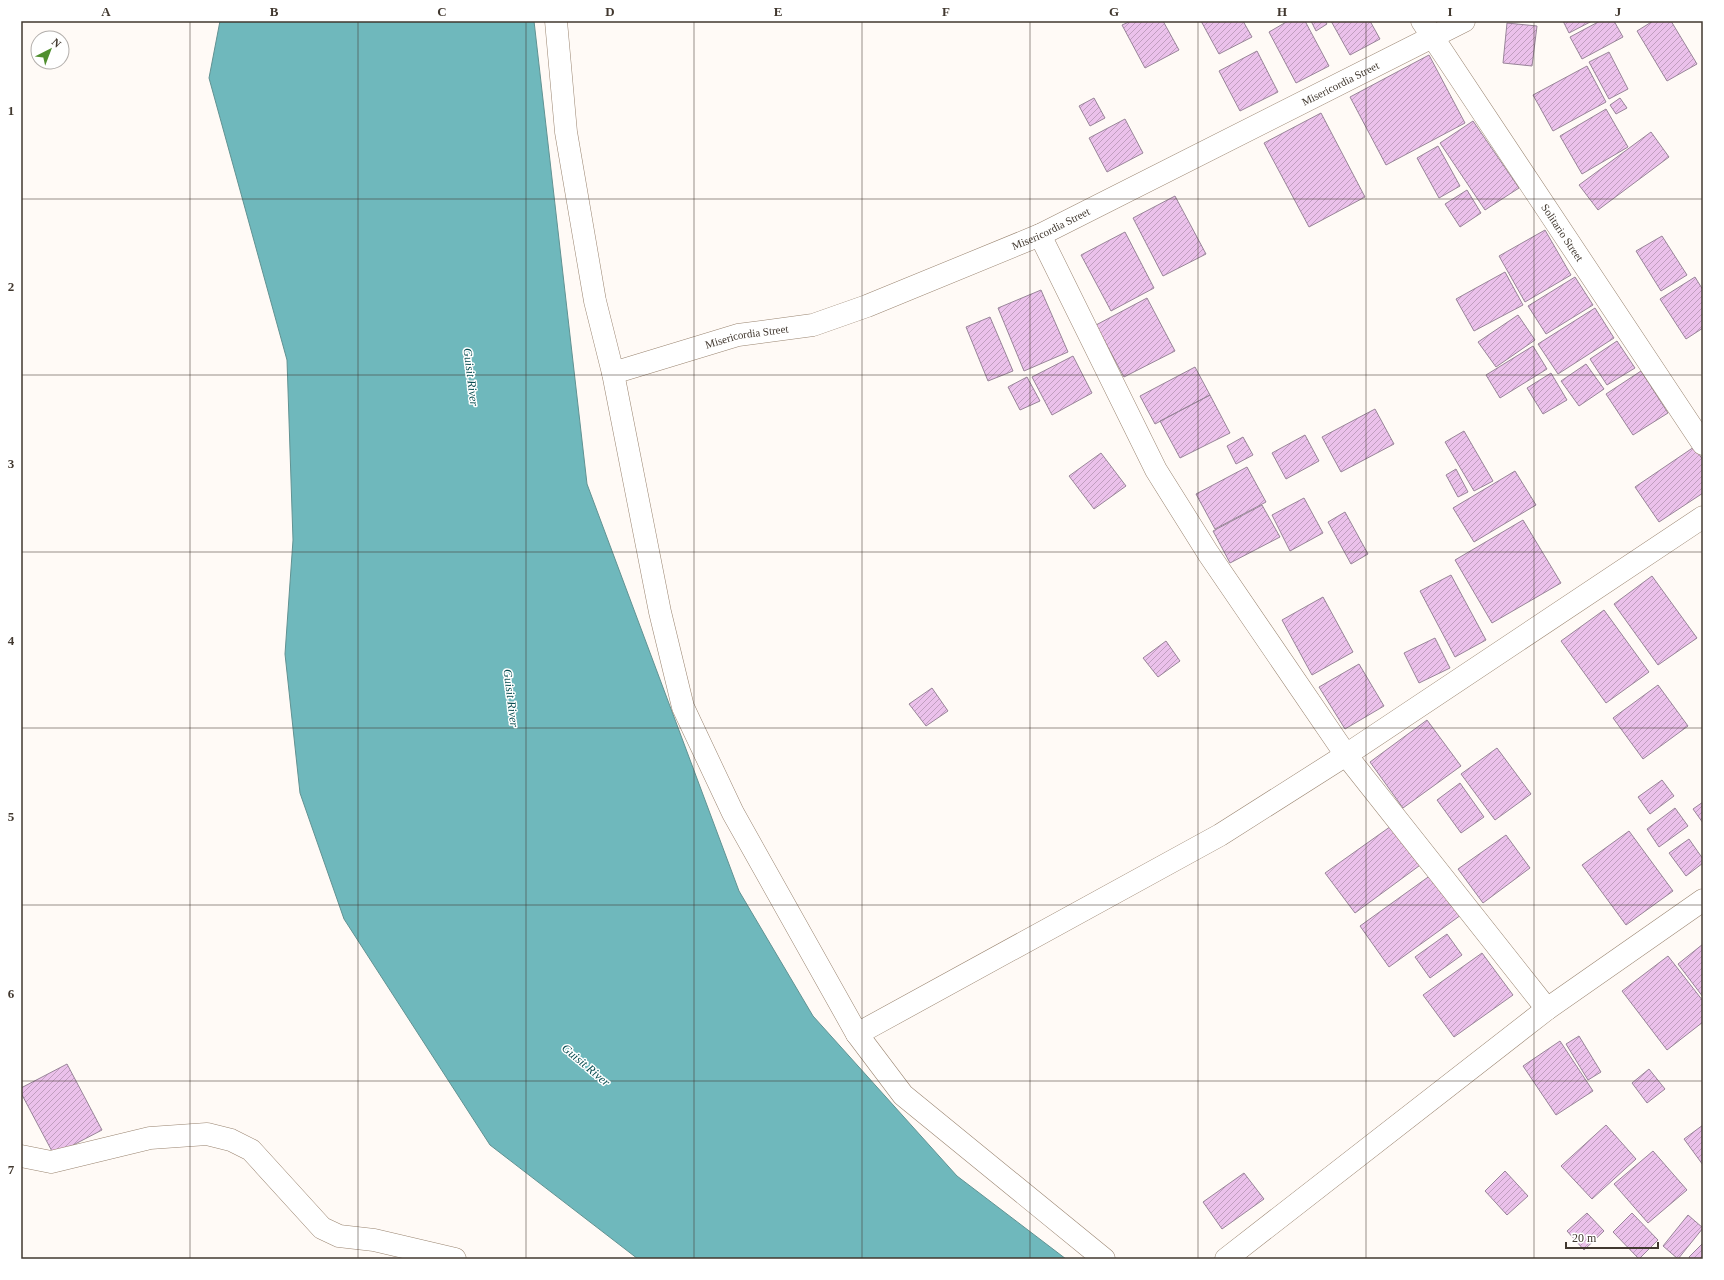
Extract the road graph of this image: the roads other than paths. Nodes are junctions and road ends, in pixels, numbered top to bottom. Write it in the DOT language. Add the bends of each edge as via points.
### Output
graph roads {
  1 [pos="556,21"];
  2 [pos="1464,21"];
  3 [pos="1428,29"];
  4 [pos="1040,235"];
  5 [pos="613,373"];
  6 [pos="1703,444"];
  7 [pos="1703,517"];
  8 [pos="1346,755"];
  9 [pos="1703,900"];
  10 [pos="1547,1009"];
  11 [pos="857,1034"];
  12 [pos="21,1156"];
  13 [pos="455,1259"];
  14 [pos="1104,1259"];
  15 [pos="1226,1259"];
  1 -- 5 [label="street" via="566,132 595,301"];
  2 -- 3 [label="street, Misericordia Street"];
  3 -- 4 [label="street, Misericordia Street"];
  3 -- 6 [label="street, Solitario Street"];
  4 -- 5 [label="street, Misericordia Street" via="867,306 813,325 738,335"];
  4 -- 8 [label="street" via="1156,470 1208,553"];
  5 -- 11 [label="street" via="660,612 683,707 732,813"];
  7 -- 8 [label="street"];
  8 -- 10 [label="street"];
  8 -- 11 [label="street" via="1220,835"];
  9 -- 10 [label="street"];
  10 -- 15 [label="street"];
  11 -- 14 [label="street" via="902,1095"];
  12 -- 13 [label="street" via="51,1162 150,1138 207,1134 231,1140 251,1150 322,1228 339,1236 374,1240"];
}
